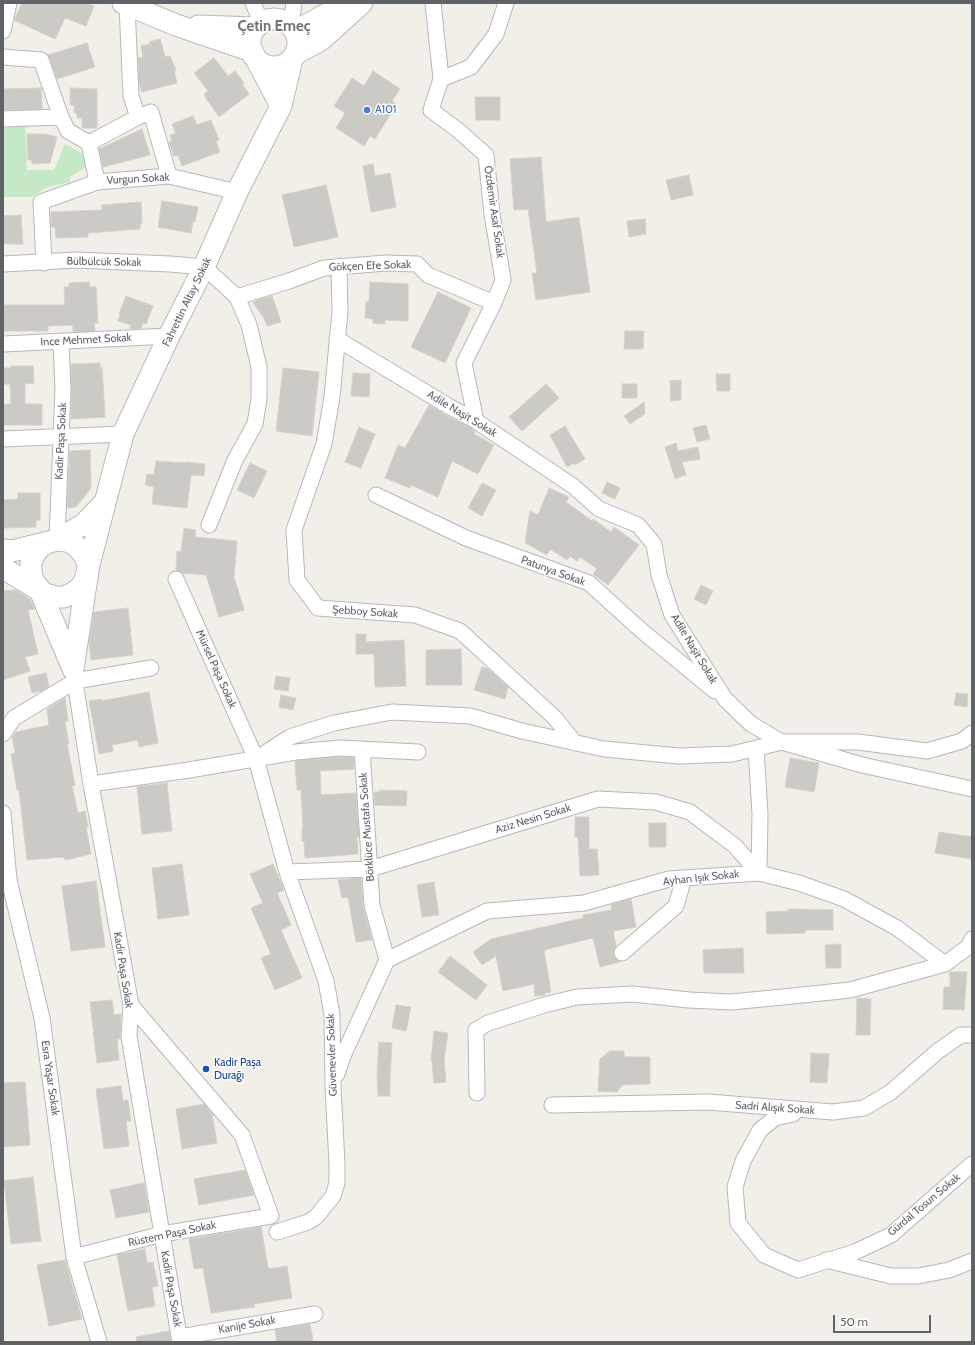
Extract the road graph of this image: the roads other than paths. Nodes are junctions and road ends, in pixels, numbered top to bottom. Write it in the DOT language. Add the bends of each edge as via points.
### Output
graph roads {
  1 [pos="9,3"];
  2 [pos="253,3"];
  3 [pos="294,3"];
  4 [pos="346,3"];
  5 [pos="362,3"];
  6 [pos="433,3"];
  7 [pos="506,3"];
  8 [pos="127,4"];
  9 [pos="176,25"];
  10 [pos="258,25"];
  11 [pos="293,28"];
  12 [pos="3,31"];
  13 [pos="252,51"];
  14 [pos="294,56"];
  15 [pos="3,57"];
  16 [pos="441,79"];
  17 [pos="281,106"];
  18 [pos="61,117"];
  19 [pos="138,118"];
  20 [pos="3,119"];
  21 [pos="89,143"];
  22 [pos="169,176"];
  23 [pos="97,182"];
  24 [pos="236,192"];
  25 [pos="44,263"];
  26 [pos="3,264"];
  27 [pos="339,266"];
  28 [pos="204,267"];
  29 [pos="237,297"];
  30 [pos="494,303"];
  31 [pos="169,336"];
  32 [pos="337,339"];
  33 [pos="61,342"];
  34 [pos="3,344"];
  35 [pos="476,421"];
  36 [pos="123,434"];
  37 [pos="60,437"];
  38 [pos="3,439"];
  39 [pos="376,495"];
  40 [pos="105,502"];
  41 [pos="209,526"];
  42 [pos="57,540"];
  43 [pos="3,550"];
  44 [pos="3,568"];
  45 [pos="88,571"];
  46 [pos="176,579"];
  47 [pos="39,588"];
  48 [pos="151,668"];
  49 [pos="74,675"];
  50 [pos="725,699"];
  51 [pos="972,733"];
  52 [pos="3,734"];
  53 [pos="782,742"];
  54 [pos="575,743"];
  55 [pos="362,749"];
  56 [pos="756,749"];
  57 [pos="418,752"];
  58 [pos="256,759"];
  59 [pos="91,784"];
  60 [pos="972,789"];
  61 [pos="3,813"];
  62 [pos="370,868"];
  63 [pos="287,872"];
  64 [pos="759,873"];
  65 [pos="6,877"];
  66 [pos="684,878"];
  67 [pos="972,939"];
  68 [pos="622,953"];
  69 [pos="387,960"];
  70 [pos="945,964"];
  71 [pos="131,1005"];
  72 [pos="972,1035"];
  73 [pos="333,1086"];
  74 [pos="477,1093"];
  75 [pos="552,1105"];
  76 [pos="808,1110"];
  77 [pos="972,1164"];
  78 [pos="277,1232"];
  79 [pos="162,1234"];
  80 [pos="74,1257"];
  81 [pos="825,1260"];
  82 [pos="972,1261"];
  83 [pos="315,1314"];
  84 [pos="180,1339"];
  85 [pos="98,1342"];
  1 -- 12 [label="street"];
  2 -- 10 [label="street"];
  3 -- 11 [label="street"];
  4 -- 11 [label="street"];
  5 -- 14 [label="street" via="321,40"];
  6 -- 16 [label="street, Özdemir Asaf Sokak"];
  7 -- 16 [label="street" via="496,34 471,67"];
  8 -- 9 [label="street"];
  8 -- 19 [label="street" via="131,96"];
  9 -- 10 [label="street"];
  9 -- 13 [label="street"];
  10 -- 11 [label="street" via="268,19 276,19 284,20"];
  10 -- 13 [label="street" via="251,35"];
  11 -- 14 [label="street" via="299,46"];
  13 -- 14 [label="street" via="256,58 269,66 282,66"];
  13 -- 17 [label="street"];
  14 -- 17 [label="street, Fahrettin Altay Sokak"];
  15 -- 18 [label="street" via="41,60"];
  16 -- 30 [label="street, Özdemir Asaf Sokak" via="431,110 460,130 486,155 492,214 503,280"];
  17 -- 24 [label="street, Fahrettin Altay Sokak"];
  18 -- 20 [label="street"];
  18 -- 21 [label="street" via="68,130"];
  19 -- 21 [label="street"];
  19 -- 22 [label="street" via="151,112"];
  21 -- 23 [label="street"];
  22 -- 23 [label="street, Vurgun Sokak"];
  22 -- 24 [label="street, Vurgun Sokak"];
  23 -- 25 [label="street, Vurgun Sokak" via="41,202"];
  24 -- 28 [label="street, Fahrettin Altay Sokak"];
  25 -- 26 [label="street, Bülbülcük Sokak"];
  25 -- 28 [label="street, Bülbülcük Sokak" via="76,260"];
  27 -- 29 [label="street, Gökçen Efe Sokak" via="324,268"];
  27 -- 30 [label="street, Gökçen Efe Sokak" via="417,264 428,275"];
  27 -- 32 [label="street, Şebboy Sokak" via="340,311"];
  28 -- 29 [label="street"];
  28 -- 31 [label="street, Fahrettin Altay Sokak"];
  29 -- 41 [label="street" via="249,325 259,367 259,399 255,424 235,460"];
  30 -- 35 [label="street" via="464,363"];
  31 -- 33 [label="street, Ince Mehmet Sokak"];
  31 -- 36 [label="street, Fahrettin Altay Sokak"];
  32 -- 35 [label="street, Adile Naşit Sokak"];
  32 -- 54 [label="street, Şebboy Sokak" via="332,397 324,444 294,530 297,580 318,608 414,615 460,631 555,718"];
  33 -- 34 [label="street, Ince Mehmet Sokak"];
  33 -- 37 [label="street, Kadir Paşa Sokak" via="63,389"];
  35 -- 50 [label="street, Adile Naşit Sokak" via="573,486 599,509 638,525 654,544 659,576 672,615"];
  36 -- 37 [label="street"];
  36 -- 40 [label="street, Fahrettin Altay Sokak"];
  37 -- 38 [label="street"];
  37 -- 42 [label="street, Kadir Paşa Sokak"];
  39 -- 50 [label="street, Patunya Sokak" via="466,538 589,584"];
  40 -- 42 [label="street" via="84,524"];
  40 -- 45 [label="street, Fahrettin Altay Sokak"];
  42 -- 43 [label="street" via="12,551"];
  42 -- 45 [label="street" via="67,541 82,552"];
  42 -- 47 [label="street" via="40,547 34,555 31,572 33,581"];
  44 -- 47 [label="street"];
  45 -- 47 [label="street" via="83,584 73,594 55,597"];
  45 -- 49 [label="street, Kadir Paşa Sokak"];
  46 -- 58 [label="street, Mürsel Paşa Sokak"];
  47 -- 49 [label="street, Kadir Paşa Sokak"];
  48 -- 49 [label="street"];
  49 -- 52 [label="street" via="14,718"];
  49 -- 59 [label="street, Kadir Paşa Sokak"];
  50 -- 53 [label="street, Adile Naşit Sokak" via="751,724"];
  51 -- 53 [label="street" via="962,741 927,751 858,742"];
  53 -- 56 [label="street"];
  53 -- 60 [label="street, Adile Naşit Sokak" via="862,765"];
  54 -- 56 [label="street" via="604,749 679,756 732,754"];
  54 -- 58 [label="street" via="470,716 392,712 334,723 290,737"];
  55 -- 57 [label="street"];
  55 -- 58 [label="street" via="296,752"];
  55 -- 62 [label="street, Börklüce Mustafa Sokak"];
  56 -- 64 [label="street" via="760,814"];
  58 -- 59 [label="street"];
  58 -- 63 [label="street, Güvenevler Sokak"];
  59 -- 71 [label="street, Kadir Paşa Sokak"];
  61 -- 65 [label="street, Esra Yaşar Sokak"];
  62 -- 63 [label="street, Aziz Nesin Sokak"];
  62 -- 64 [label="street, Aziz Nesin Sokak" via="598,799 656,802 690,812 735,846"];
  62 -- 69 [label="street, Börklüce Mustafa Sokak" via="372,905"];
  63 -- 73 [label="street, Güvenevler Sokak" via="326,982 332,1014"];
  64 -- 66 [label="street, Ayhan Işık Sokak"];
  64 -- 70 [label="street, Ayhan Işık Sokak" via="799,883 844,899 897,928"];
  65 -- 80 [label="street, Esra Yaşar Sokak" via="42,1018"];
  66 -- 68 [label="street" via="676,906"];
  66 -- 69 [label="street, Ayhan Işık Sokak" via="670,879 584,904 487,911"];
  67 -- 70 [label="street" via="968,947"];
  69 -- 73 [label="street" via="343,1056"];
  70 -- 74 [label="street" via="850,990 731,1002 633,994 577,997 544,1005 488,1023 476,1030"];
  71 -- 79 [label="street, Kadir Paşa Sokak" via="129,1036"];
  71 -- 79 [label="street, Rüstem Paşa Sokak" via="242,1135 271,1216"];
  72 -- 76 [label="street, Sadri Alışık Sokak" via="961,1035 938,1051 892,1092 864,1108 833,1112"];
  73 -- 78 [label="street, Güvenevler Sokak" via="337,1164 333,1196 316,1217"];
  75 -- 76 [label="street, Sadri Alışık Sokak" via="708,1102"];
  76 -- 81 [label="street, Gürdal Tosun Sokak" via="775,1118 760,1130 743,1161 735,1187 738,1223 764,1255 798,1270"];
  77 -- 81 [label="street, Gürdal Tosun Sokak" via="891,1235 855,1252"];
  79 -- 80 [label="street, Rüstem Paşa Sokak"];
  79 -- 84 [label="street, Kadir Paşa Sokak"];
  80 -- 85 [label="street, Esra Yaşar Sokak"];
  81 -- 82 [label="street" via="891,1276 918,1276 949,1270"];
  83 -- 84 [label="street, Kanije Sokak"];
}
